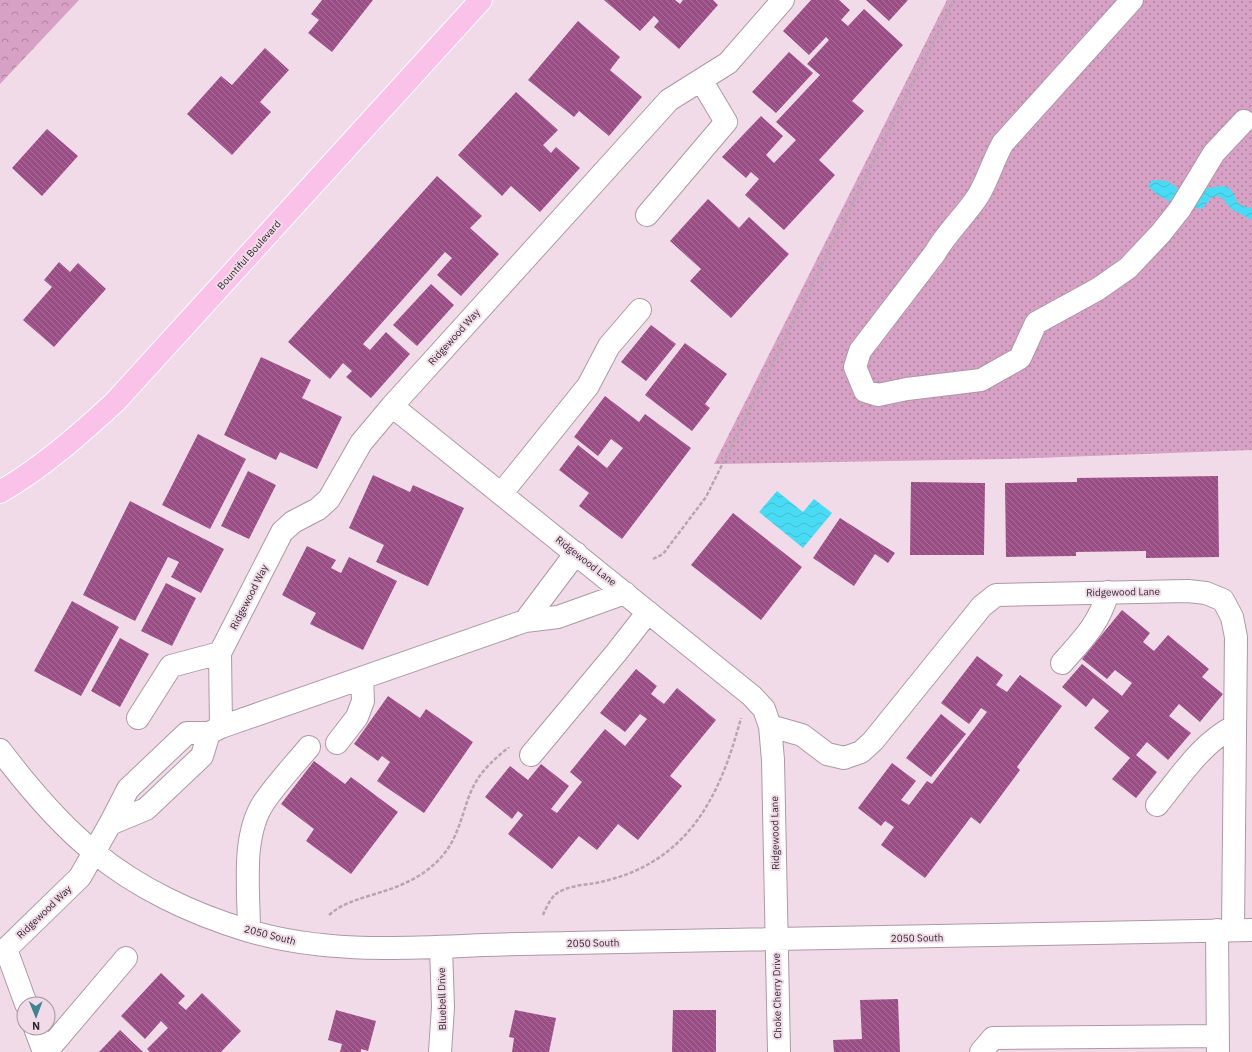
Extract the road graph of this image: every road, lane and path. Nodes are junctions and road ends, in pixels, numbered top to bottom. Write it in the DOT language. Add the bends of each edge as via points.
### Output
graph roads {
  1 [pos="480,0"];
  2 [pos="783,0"];
  3 [pos="954,0"];
  4 [pos="1132,0"];
  5 [pos="701,80"];
  6 [pos="1244,121"];
  7 [pos="647,215"];
  8 [pos="640,310"];
  9 [pos="392,406"];
  10 [pos="0,492"];
  11 [pos="501,494"];
  12 [pos="576,553"];
  13 [pos="653,559"];
  14 [pos="1108,592"];
  15 [pos="625,593"];
  16 [pos="648,612"];
  17 [pos="525,621"];
  18 [pos="220,653"];
  19 [pos="1062,663"];
  20 [pos="362,678"];
  21 [pos="752,696"];
  22 [pos="138,718"];
  23 [pos="770,726"];
  24 [pos="1235,726"];
  25 [pos="215,730"];
  26 [pos="337,743"];
  27 [pos="309,747"];
  28 [pos="536,748"];
  29 [pos="0,750"];
  30 [pos="1157,805"];
  31 [pos="110,824"];
  32 [pos="94,853"];
  33 [pos="329,915"];
  34 [pos="543,915"];
  35 [pos="1234,930"];
  36 [pos="249,931"];
  37 [pos="776,940"];
  38 [pos="441,947"];
  39 [pos="3,948"];
  40 [pos="126,958"];
  41 [pos="23,996"];
  42 [pos="38,1036"];
  43 [pos="1218,1044"];
  44 [pos="45,1052"];
  45 [pos="440,1052"];
  46 [pos="778,1052"];
  47 [pos="981,1052"];
  1 -- 10 [label="main road, Bountiful Boulevard" via="115,402 63,449"];
  2 -- 5 [label="street, Ridgewood Way" via="728,62"];
  3 -- 13 [label="path" via="706,497 663,554"];
  4 -- 6 [label="street" via="1003,143 977,198 945,236 860,352 855,367 865,391 878,395 981,380 1020,358 1036,323 1098,289 1128,268 1162,233 1185,201 1214,152"];
  5 -- 7 [label="street" via="726,122"];
  5 -- 9 [label="street, Ridgewood Way" via="669,100"];
  8 -- 11 [label="street" via="609,346 588,386"];
  9 -- 11 [label="street, Ridgewood Lane"];
  9 -- 18 [label="street, Ridgewood Way" via="360,443 330,498 318,509 293,522 282,532"];
  11 -- 12 [label="street, Ridgewood Lane"];
  12 -- 15 [label="street, Ridgewood Lane"];
  12 -- 17 [label="street"];
  14 -- 19 [label="street" via="1104,609 1096,624"];
  14 -- 23 [label="street, Ridgewood Lane" via="996,595 982,606 873,741 861,752 844,758 827,754 802,735"];
  14 -- 24 [label="street, Ridgewood Lane" via="1188,591 1206,593 1223,600 1232,617 1236,637"];
  15 -- 16 [label="street, Ridgewood Lane"];
  15 -- 17 [label="street, Ridgewood Way" via="558,617"];
  16 -- 21 [label="street, Ridgewood Lane"];
  16 -- 28 [label="street"];
  17 -- 20 [label="street, Ridgewood Way"];
  18 -- 22 [label="street" via="171,666"];
  18 -- 25 [label="street, Ridgewood Way"];
  20 -- 25 [label="street, Ridgewood Way"];
  20 -- 26 [label="street" via="364,702 357,717"];
  21 -- 23 [label="street, Ridgewood Lane" via="764,709"];
  21 -- 34 [label="path" via="742,716 722,778 705,810 688,833 671,850 636,870 565,890 556,895"];
  23 -- 37 [label="street, Ridgewood Lane" via="773,760"];
  24 -- 30 [label="street" via="1219,734 1205,746"];
  24 -- 35 [label="street, Ridgewood Lane"];
  25 -- 31 [label="street, Ridgewood Way" via="202,756 146,809"];
  25 -- 31 [label="street, Ridgewood Way" via="187,733 171,746 128,789"];
  27 -- 36 [label="street" via="264,802 253,828 249,851"];
  28 -- 33 [label="path" via="528,737 495,758 477,781 452,843 430,868 400,885 346,903"];
  29 -- 32 [label="street, 2050 South" via="45,806"];
  31 -- 32 [label="street, Ridgewood Way"];
  32 -- 36 [label="street, 2050 South" via="160,896 203,916"];
  32 -- 39 [label="street, Ridgewood Way" via="80,877"];
  35 -- 37 [label="street, 2050 South"];
  35 -- 43 [label="street, Ridgewood Lane"];
  36 -- 38 [label="street, 2050 South" via="299,942 350,948"];
  37 -- 38 [label="street, 2050 South"];
  37 -- 46 [label="street, Choke Cherry Drive"];
  38 -- 45 [label="street, Bluebell Drive" via="443,1008"];
  39 -- 41 [label="street, Ridgewood Way"];
  40 -- 44 [label="street"];
  42 -- 44 [label="street"];
  43 -- 47 [label="street" via="993,1038"];
}
